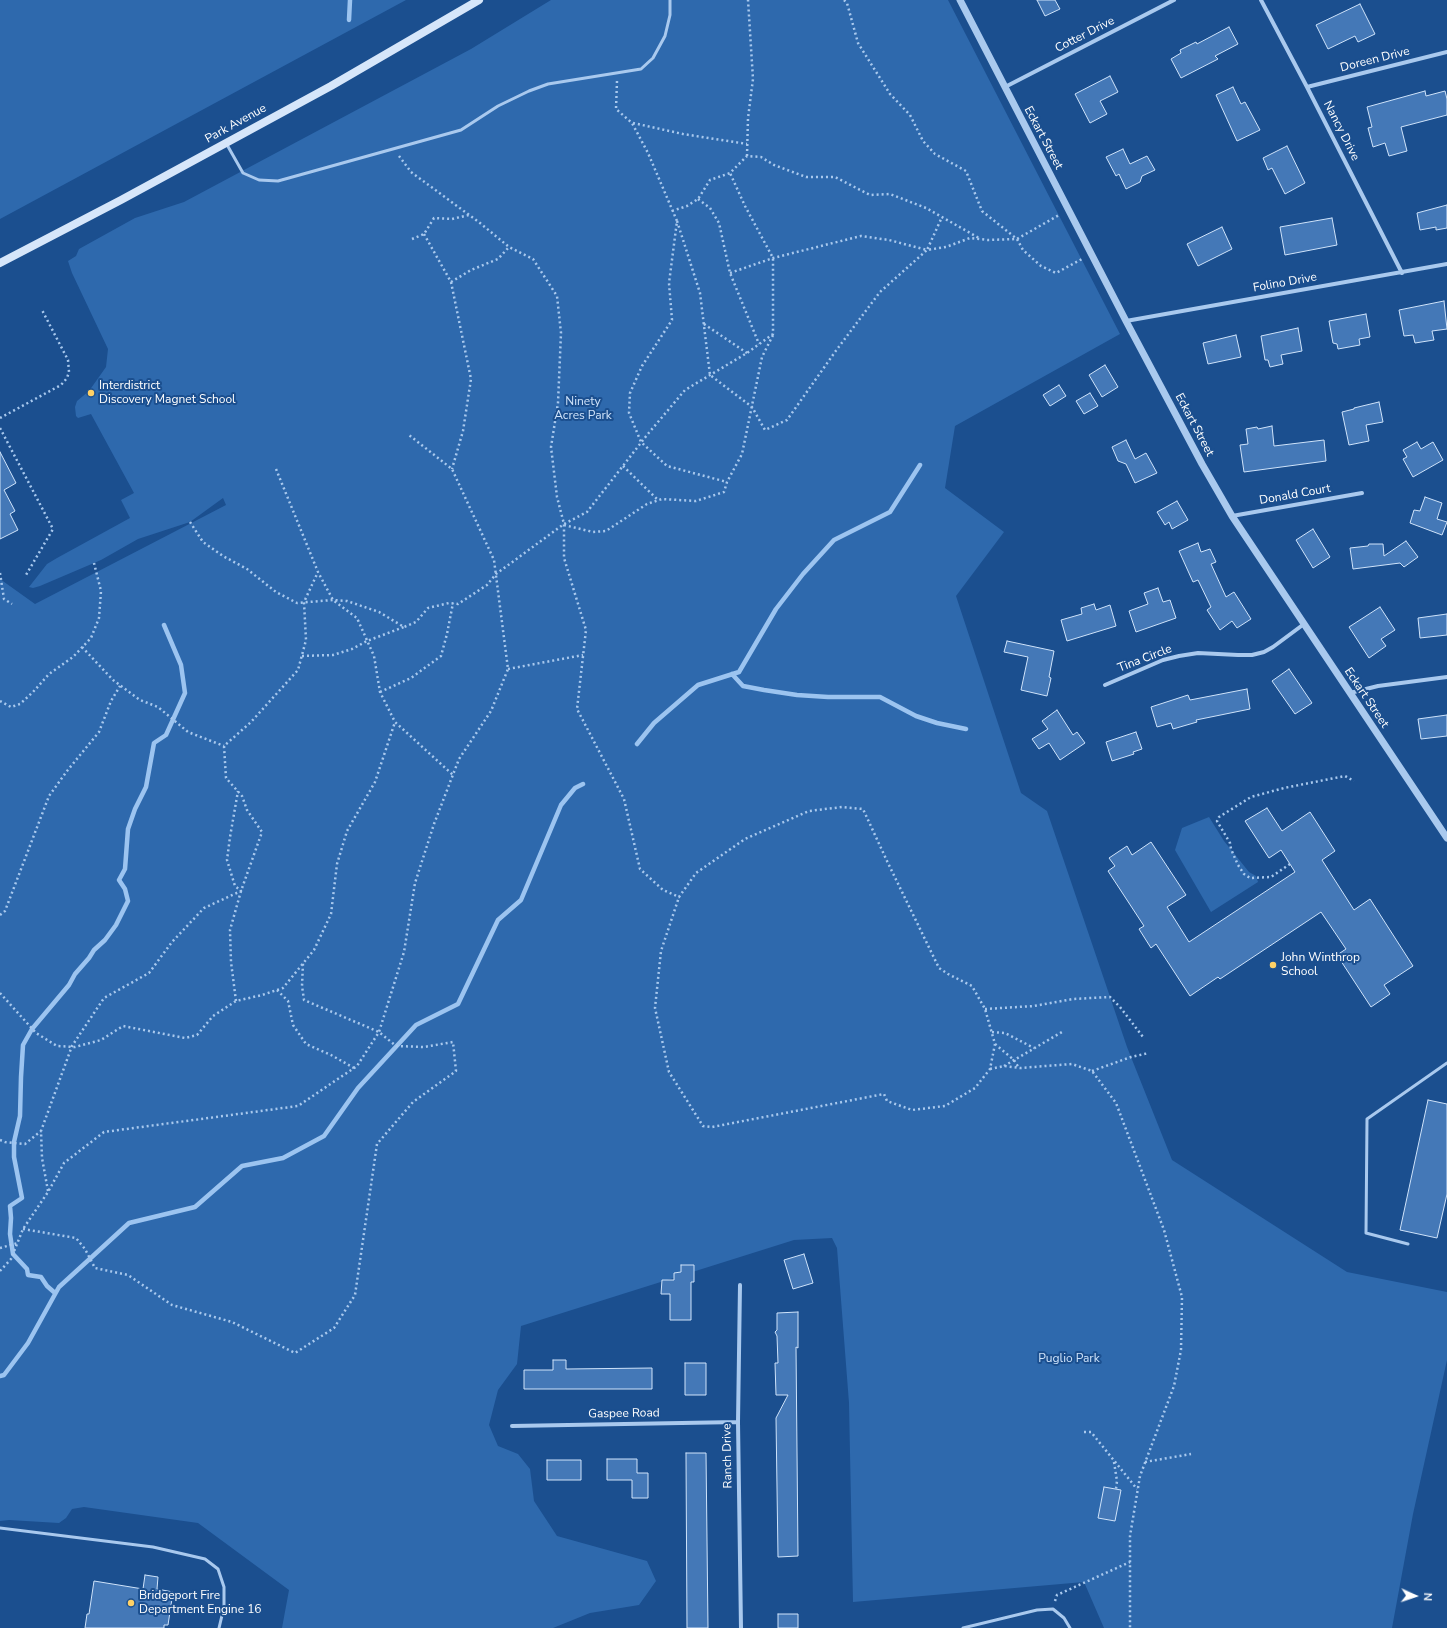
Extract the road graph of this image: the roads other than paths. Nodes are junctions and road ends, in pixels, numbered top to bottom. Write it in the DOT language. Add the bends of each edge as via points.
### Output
graph roads {
  1 [pos="479,0"];
  2 [pos="670,0"];
  3 [pos="960,0"];
  4 [pos="1174,0"];
  5 [pos="1261,0"];
  6 [pos="1447,52"];
  7 [pos="1307,87"];
  8 [pos="1004,88"];
  9 [pos="226,143"];
  10 [pos="0,262"];
  11 [pos="1447,264"];
  12 [pos="1402,273"];
  13 [pos="1126,321"];
  14 [pos="1362,493"];
  15 [pos="1232,516"];
  16 [pos="1304,624"];
  17 [pos="1447,676"];
  18 [pos="1105,685"];
  19 [pos="1350,693"];
  20 [pos="1447,838"];
  21 [pos="1447,1063"];
  22 [pos="1408,1244"];
  23 [pos="740,1284"];
  24 [pos="738,1422"];
  25 [pos="512,1426"];
  26 [pos="0,1528"];
  27 [pos="220,1628"];
  28 [pos="741,1628"];
  29 [pos="963,1628"];
  30 [pos="1070,1628"];
  1 -- 9 [label="main road, Park Avenue" via="331,86"];
  2 -- 9 [label="lane" via="670,15 665,36 653,58 641,69 548,84 498,106 461,130 278,181 259,180 243,173"];
  3 -- 8 [label="street, Eckart Street"];
  4 -- 8 [label="street, Cotter Drive"];
  5 -- 7 [label="street, Nancy Drive"];
  6 -- 7 [label="street, Doreen Drive"];
  7 -- 12 [label="street, Nancy Drive"];
  8 -- 13 [label="street, Eckart Street"];
  9 -- 10 [label="main road, Park Avenue"];
  11 -- 12 [label="street, Folino Drive"];
  12 -- 13 [label="street, Folino Drive"];
  13 -- 15 [label="street, Eckart Street"];
  14 -- 15 [label="street, Donald Court"];
  15 -- 16 [label="street, Eckart Street"];
  16 -- 18 [label="street, Tina Circle" via="1264,652 1238,655 1198,653 1179,656 1163,660"];
  16 -- 19 [label="street, Eckart Street"];
  17 -- 19 [label="street" via="1378,686"];
  19 -- 20 [label="street, Eckart Street"];
  21 -- 22 [label="lane" via="1367,1119 1366,1232"];
  23 -- 24 [label="street, Ranch Drive"];
  24 -- 25 [label="street, Gaspee Road"];
  24 -- 28 [label="street, Ranch Drive"];
  26 -- 27 [label="lane" via="153,1547 205,1559 218,1569 224,1587"];
  29 -- 30 [label="lane" via="1037,1610 1053,1609 1064,1618"];
}
